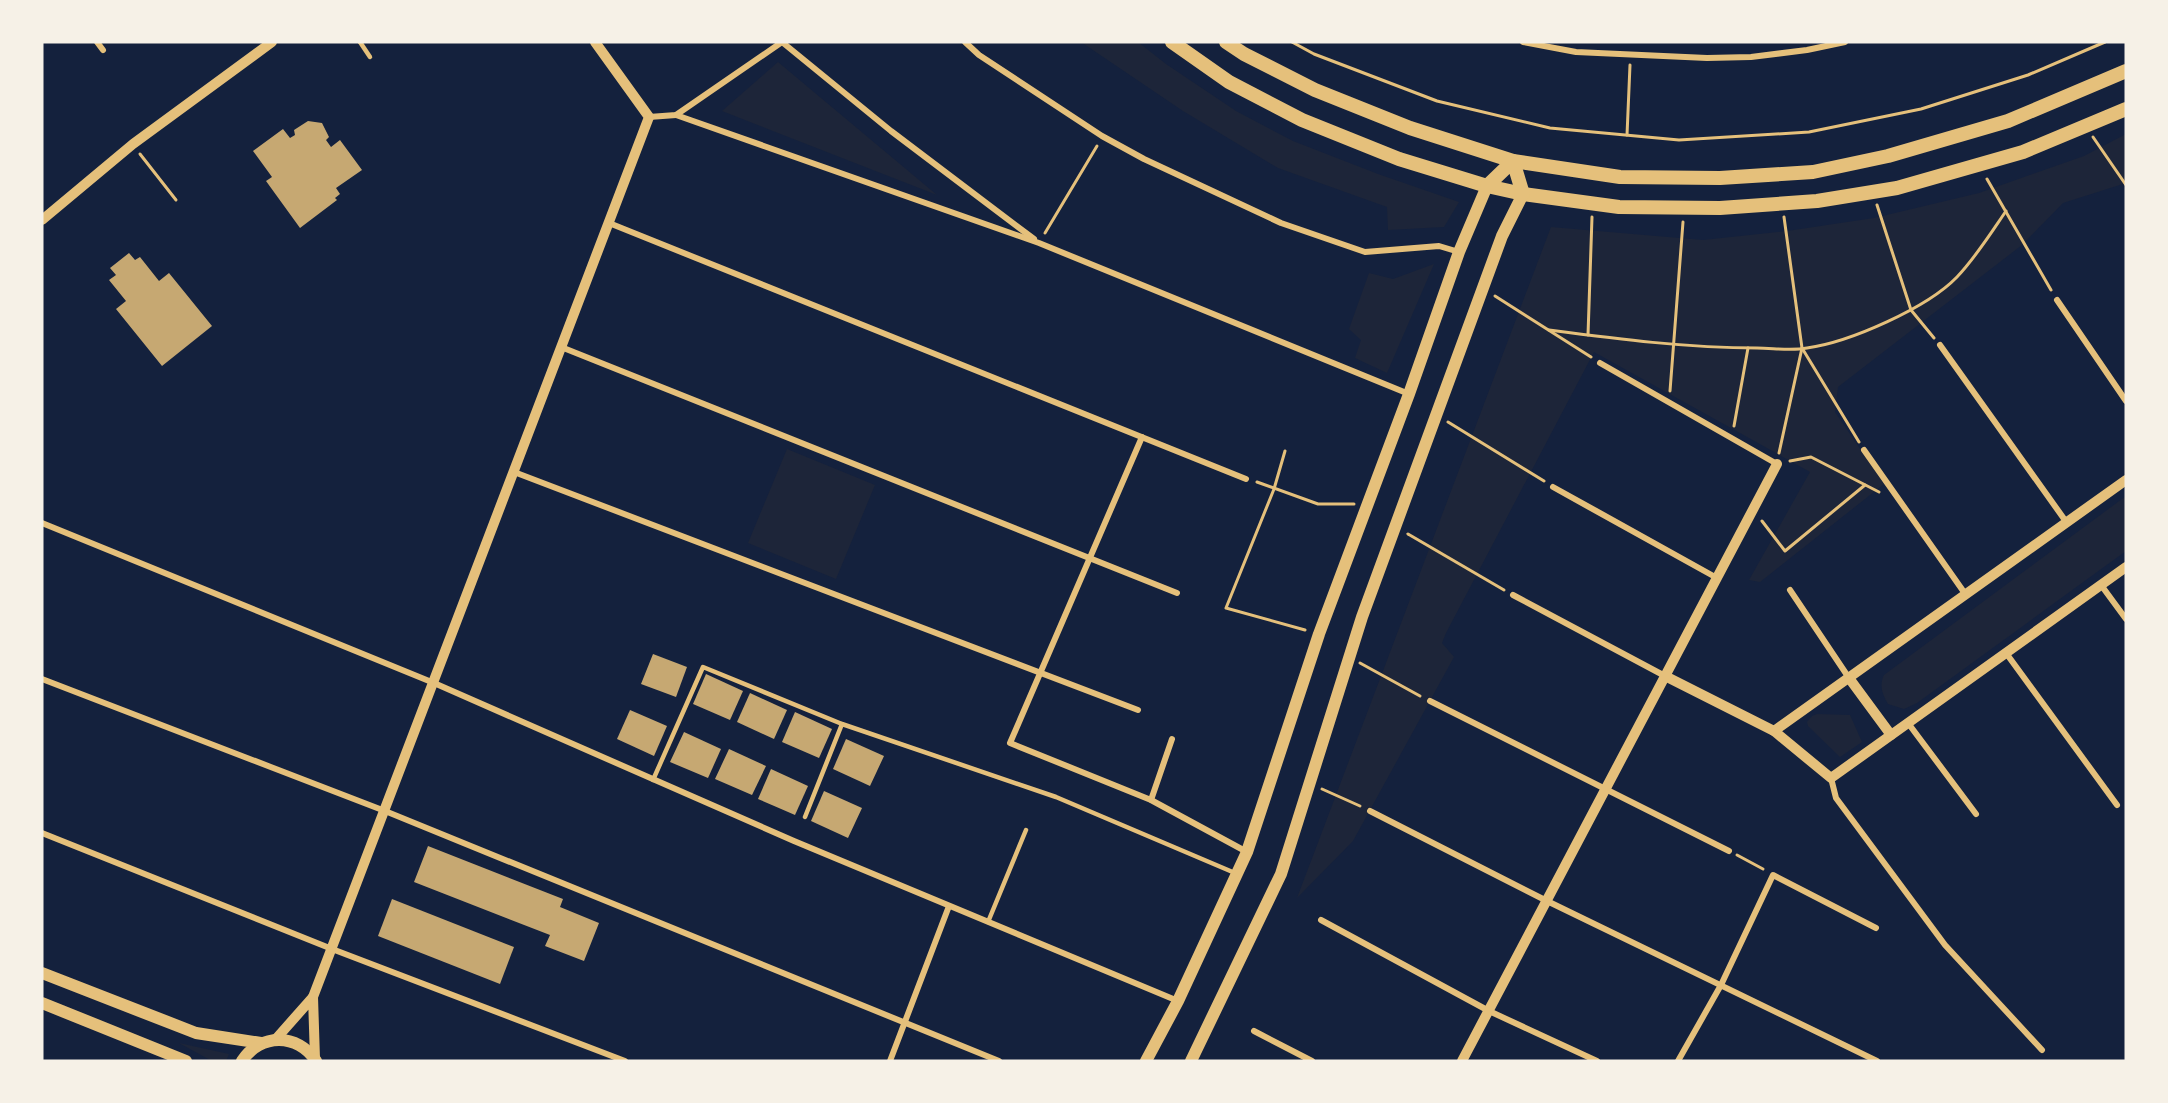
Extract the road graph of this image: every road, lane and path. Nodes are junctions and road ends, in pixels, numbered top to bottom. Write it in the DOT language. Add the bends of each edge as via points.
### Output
graph roads {
  1 [pos="97,42"];
  2 [pos="360,42"];
  3 [pos="595,42"];
  4 [pos="782,42"];
  5 [pos="965,42"];
  6 [pos="1172,42"];
  7 [pos="1226,42"];
  8 [pos="1292,42"];
  9 [pos="1523,42"];
  10 [pos="1845,42"];
  11 [pos="2105,42"];
  12 [pos="265,44"];
  13 [pos="103,50"];
  14 [pos="1630,55"];
  15 [pos="370,57"];
  16 [pos="2126,71"];
  17 [pos="2126,109"];
  18 [pos="676,115"];
  19 [pos="649,117"];
  20 [pos="2086,126"];
  21 [pos="1627,135"];
  22 [pos="1102,136"];
  23 [pos="133,144"];
  24 [pos="1513,161"];
  25 [pos="1979,164"];
  26 [pos="2126,185"];
  27 [pos="1487,186"];
  28 [pos="1873,192"];
  29 [pos="1523,194"];
  30 [pos="176,200"];
  31 [pos="1592,203"];
  32 [pos="1782,203"];
  33 [pos="1684,208"];
  34 [pos="2006,211"];
  35 [pos="42,220"];
  36 [pos="609,223"];
  37 [pos="1039,243"];
  38 [pos="1458,252"];
  39 [pos="1483,288"];
  40 [pos="2056,300"];
  41 [pos="1911,309"];
  42 [pos="1549,330"];
  43 [pos="1588,335"];
  44 [pos="1673,345"];
  45 [pos="1940,345"];
  46 [pos="561,347"];
  47 [pos="1748,348"];
  48 [pos="1802,348"];
  49 [pos="1600,363"];
  50 [pos="1409,394"];
  51 [pos="2126,401"];
  52 [pos="1669,402"];
  53 [pos="1436,414"];
  54 [pos="1142,437"];
  55 [pos="1732,438"];
  56 [pos="1864,450"];
  57 [pos="1285,451"];
  58 [pos="1777,464"];
  59 [pos="514,472"];
  60 [pos="1246,479"];
  61 [pos="2126,480"];
  62 [pos="1865,485"];
  63 [pos="1553,487"];
  64 [pos="1274,489"];
  65 [pos="1367,504"];
  66 [pos="1902,504"];
  67 [pos="1753,508"];
  68 [pos="42,523"];
  69 [pos="2067,523"];
  70 [pos="1394,526"];
  71 [pos="1088,559"];
  72 [pos="2126,567"];
  73 [pos="1716,578"];
  74 [pos="2101,585"];
  75 [pos="1790,590"];
  76 [pos="1177,593"];
  77 [pos="1513,595"];
  78 [pos="1966,595"];
  79 [pos="2126,619"];
  80 [pos="1318,634"];
  81 [pos="2006,653"];
  82 [pos="1349,657"];
  83 [pos="1042,672"];
  84 [pos="1665,676"];
  85 [pos="1849,678"];
  86 [pos="42,679"];
  87 [pos="434,683"];
  88 [pos="1430,701"];
  89 [pos="1138,710"];
  90 [pos="1908,723"];
  91 [pos="842,724"];
  92 [pos="1774,731"];
  93 [pos="1891,735"];
  94 [pos="1172,739"];
  95 [pos="1831,778"];
  96 [pos="653,780"];
  97 [pos="1309,783"];
  98 [pos="1605,790"];
  99 [pos="1151,800"];
  100 [pos="2117,805"];
  101 [pos="385,811"];
  102 [pos="1370,811"];
  103 [pos="1976,814"];
  104 [pos="805,817"];
  105 [pos="1026,830"];
  106 [pos="42,833"];
  107 [pos="1729,851"];
  108 [pos="1247,852"];
  109 [pos="1237,874"];
  110 [pos="1773,874"];
  111 [pos="1547,901"];
  112 [pos="949,906"];
  113 [pos="1321,920"];
  114 [pos="988,922"];
  115 [pos="1876,928"];
  116 [pos="332,949"];
  117 [pos="42,973"];
  118 [pos="1721,985"];
  119 [pos="313,997"];
  120 [pos="1178,1001"];
  121 [pos="42,1003"];
  122 [pos="1489,1011"];
  123 [pos="905,1023"];
  124 [pos="1254,1031"];
  125 [pos="275,1040"];
  126 [pos="261,1043"];
  127 [pos="2042,1050"];
  128 [pos="315,1060"];
  129 [pos="186,1061"];
  130 [pos="242,1061"];
  131 [pos="625,1061"];
  132 [pos="890,1061"];
  133 [pos="999,1061"];
  134 [pos="1146,1061"];
  135 [pos="1191,1061"];
  136 [pos="1312,1061"];
  137 [pos="1462,1061"];
  138 [pos="1597,1061"];
  139 [pos="1678,1061"];
  140 [pos="1877,1061"];
  1 -- 13 [label="street"];
  2 -- 15 [label="lane"];
  3 -- 19 [label="street"];
  4 -- 18 [label="street"];
  4 -- 37 [label="street"];
  5 -- 22 [label="street"];
  6 -- 27 [label="main road" via="1229,82 1302,120 1399,159"];
  7 -- 24 [label="main road" via="1326,94 1410,128"];
  8 -- 21 [label="path" via="1437,101 1550,128"];
  9 -- 14 [label="street" via="1576,52"];
  10 -- 14 [label="street" via="1750,57"];
  11 -- 21 [label="path" via="2028,75 1920,109 1809,132 1679,140"];
  12 -- 23 [label="street"];
  14 -- 21 [label="path"];
  16 -- 24 [label="main road" via="2008,121 1888,156 1813,172 1720,178 1620,177"];
  17 -- 20 [label="main road"];
  18 -- 19 [label="street"];
  18 -- 37 [label="street"];
  19 -- 36 [label="street"];
  20 -- 25 [label="main road" via="2023,152"];
  20 -- 26 [label="path"];
  22 -- 37 [label="path"];
  22 -- 38 [label="street" via="1281,223 1365,252 1439,246"];
  23 -- 30 [label="path"];
  23 -- 35 [label="street"];
  24 -- 27 [label="main road"];
  24 -- 29 [label="main road"];
  25 -- 28 [label="main road"];
  25 -- 34 [label="path"];
  27 -- 29 [label="main road"];
  27 -- 38 [label="main road"];
  28 -- 32 [label="main road"];
  28 -- 41 [label="path"];
  29 -- 31 [label="main road"];
  29 -- 39 [label="main road"];
  31 -- 33 [label="main road"];
  31 -- 43 [label="path"];
  32 -- 33 [label="main road"];
  32 -- 48 [label="path"];
  33 -- 44 [label="path"];
  34 -- 40 [label="path"];
  34 -- 41 [label="path" via="1957,278"];
  36 -- 46 [label="street"];
  36 -- 54 [label="street"];
  37 -- 50 [label="street"];
  38 -- 50 [label="main road"];
  39 -- 42 [label="path"];
  39 -- 53 [label="main road"];
  40 -- 51 [label="street"];
  41 -- 45 [label="path"];
  41 -- 48 [label="path" via="1862,333"];
  42 -- 43 [label="path"];
  42 -- 49 [label="path"];
  43 -- 44 [label="path"];
  44 -- 47 [label="path"];
  44 -- 52 [label="path"];
  45 -- 69 [label="street"];
  46 -- 59 [label="street"];
  46 -- 71 [label="street"];
  47 -- 48 [label="path"];
  47 -- 55 [label="path"];
  48 -- 56 [label="path"];
  48 -- 58 [label="path"];
  49 -- 52 [label="street"];
  50 -- 65 [label="main road"];
  52 -- 55 [label="street"];
  53 -- 63 [label="path"];
  53 -- 70 [label="main road"];
  54 -- 60 [label="street"];
  54 -- 71 [label="street"];
  55 -- 58 [label="street"];
  56 -- 66 [label="street"];
  57 -- 64 [label="path"];
  58 -- 62 [label="path" via="1811,457"];
  58 -- 67 [label="street"];
  59 -- 83 [label="street"];
  59 -- 87 [label="street"];
  60 -- 64 [label="path"];
  61 -- 69 [label="street"];
  62 -- 66 [label="path"];
  62 -- 67 [label="path" via="1785,551"];
  63 -- 73 [label="street"];
  64 -- 65 [label="path" via="1318,504"];
  64 -- 80 [label="path" via="1226,608"];
  65 -- 80 [label="main road"];
  66 -- 78 [label="street"];
  67 -- 73 [label="street"];
  68 -- 87 [label="street"];
  69 -- 78 [label="street"];
  70 -- 77 [label="path"];
  70 -- 82 [label="main road"];
  71 -- 76 [label="street"];
  71 -- 83 [label="street"];
  72 -- 74 [label="street"];
  73 -- 84 [label="street"];
  74 -- 79 [label="street"];
  74 -- 81 [label="street"];
  75 -- 85 [label="street"];
  77 -- 84 [label="street"];
  78 -- 85 [label="street"];
  80 -- 108 [label="main road"];
  81 -- 90 [label="street"];
  81 -- 100 [label="street"];
  82 -- 88 [label="path"];
  82 -- 97 [label="main road"];
  83 -- 89 [label="street"];
  83 -- 99 [label="street" via="1010,743"];
  84 -- 92 [label="street"];
  84 -- 98 [label="street"];
  85 -- 92 [label="street"];
  85 -- 93 [label="street"];
  86 -- 101 [label="street"];
  87 -- 96 [label="street"];
  87 -- 101 [label="street"];
  88 -- 98 [label="street"];
  90 -- 93 [label="street"];
  90 -- 103 [label="street"];
  91 -- 96 [label="lane" via="703,667"];
  91 -- 104 [label="lane"];
  91 -- 109 [label="lane" via="1056,797"];
  92 -- 95 [label="street"];
  93 -- 95 [label="street"];
  94 -- 99 [label="street"];
  95 -- 127 [label="street" via="1836,798 1946,945"];
  96 -- 112 [label="street"];
  97 -- 102 [label="path"];
  97 -- 135 [label="main road" via="1281,874"];
  98 -- 107 [label="street"];
  98 -- 111 [label="street"];
  99 -- 108 [label="street"];
  101 -- 116 [label="street"];
  101 -- 123 [label="street"];
  102 -- 111 [label="street"];
  105 -- 114 [label="lane"];
  106 -- 116 [label="street"];
  107 -- 110 [label="path"];
  108 -- 109 [label="main road"];
  109 -- 120 [label="main road"];
  110 -- 115 [label="street"];
  110 -- 118 [label="street"];
  111 -- 118 [label="street"];
  111 -- 122 [label="street"];
  112 -- 114 [label="street"];
  112 -- 123 [label="street"];
  113 -- 122 [label="street"];
  114 -- 120 [label="street"];
  116 -- 119 [label="street"];
  116 -- 131 [label="street"];
  117 -- 126 [label="main road" via="196,1033"];
  118 -- 139 [label="street"];
  118 -- 140 [label="street"];
  119 -- 125 [label="street"];
  119 -- 128 [label="street"];
  120 -- 134 [label="main road"];
  121 -- 129 [label="main road"];
  122 -- 137 [label="street"];
  122 -- 138 [label="street"];
  123 -- 132 [label="street"];
  123 -- 133 [label="street"];
  124 -- 136 [label="street"];
  125 -- 126 [label="main road"];
  125 -- 128 [label="main road" via="296,1043"];
  126 -- 130 [label="main road"];
}
